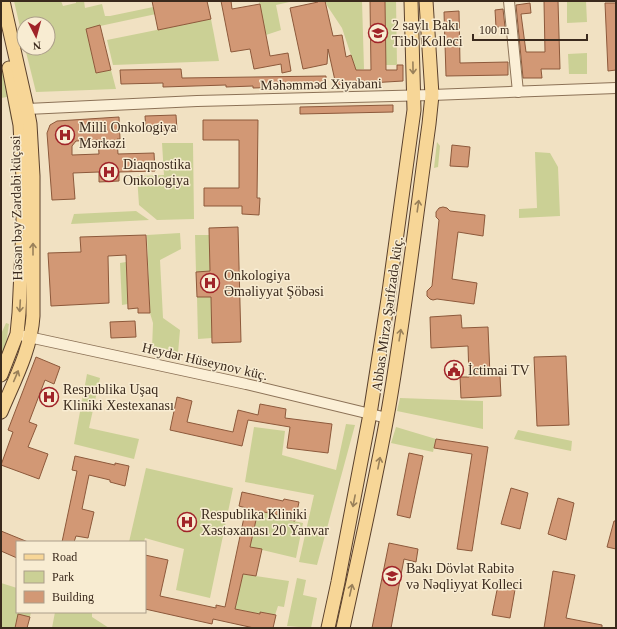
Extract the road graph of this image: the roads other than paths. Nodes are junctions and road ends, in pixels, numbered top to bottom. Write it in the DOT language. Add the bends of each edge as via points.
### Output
graph roads {
  1 [pos="3,1"];
  2 [pos="411,1"];
  3 [pos="426,1"];
  4 [pos="509,1"];
  5 [pos="1,31"];
  6 [pos="616,88"];
  7 [pos="518,92"];
  8 [pos="432,95"];
  9 [pos="414,96"];
  10 [pos="27,109"];
  11 [pos="16,334"];
  12 [pos="31,337"];
  13 [pos="12,347"];
  14 [pos="26,352"];
  15 [pos="1,375"];
  16 [pos="1,412"];
  17 [pos="370,414"];
  18 [pos="387,418"];
  19 [pos="328,628"];
  20 [pos="343,628"];
  1 -- 10 [label="main road, Həsən bəy Zərdabi küçəsi"];
  2 -- 9 [label="main road, Abbas Mirzə Şərifzadə küç., one-way"];
  3 -- 8 [label="main road, Abbas Mirzə Şərifzadə küç."];
  4 -- 7 [label="street"];
  5 -- 11 [label="main road, Həsən bəy Zərdabi küçəsi, one-way" via="18,109 22,158 23,229"];
  6 -- 7 [label="street, Məhəmməd Xiyabani"];
  7 -- 8 [label="street, Məhəmməd Xiyabani"];
  8 -- 9 [label="street, Məhəmməd Xiyabani"];
  18 -- 8 [label="main road, Abbas Mirzə Şərifzadə küç., one-way" via="407,292"];
  9 -- 10 [label="street, Məhəmməd Xiyabani" via="197,101"];
  9 -- 17 [label="main road, Abbas Mirzə Şərifzadə küç."];
  12 -- 10 [label="main road, Həsən bəy Zərdabi küçəsi, one-way" via="33,202"];
  11 -- 12 [label="street, Heydər Hüseynov küç."];
  11 -- 13 [label="main road, Həsən bəy Zərdabi küçəsi"];
  12 -- 14 [label="main road, Həsən bəy Zərdabi küçəsi"];
  12 -- 17 [label="street, Heydər Hüseynov küç."];
  13 -- 14 [label="main road"];
  13 -- 15 [label="main road, Həsən bəy Zərdabi küçəsi"];
  16 -- 14 [label="main road, Həsən bəy Zərdabi küçəsi, one-way"];
  17 -- 18 [label="street, Heydər Hüseynov küç."];
  17 -- 19 [label="main road, Abbas Mirzə Şərifzadə küç., one-way"];
  20 -- 18 [label="main road, Abbas Mirzə Şərifzadə küç., one-way"];
}
